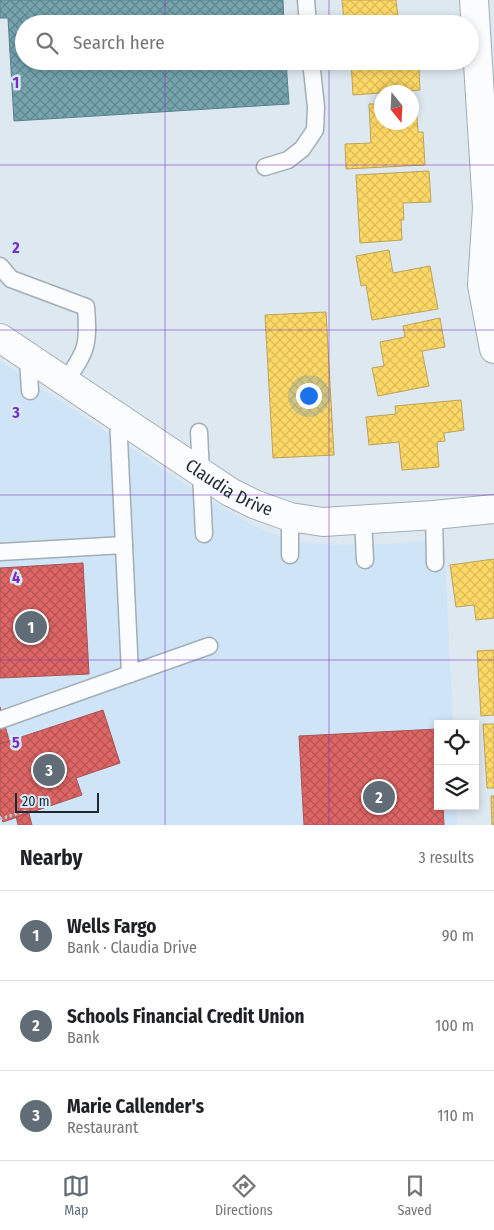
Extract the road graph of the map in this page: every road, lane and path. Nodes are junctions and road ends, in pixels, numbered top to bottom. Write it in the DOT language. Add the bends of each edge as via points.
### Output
graph roads {
  1 [pos="306,0"];
  2 [pos="474,0"];
  3 [pos="307,15"];
  4 [pos="475,15"];
  5 [pos="479,61"];
  6 [pos="313,70"];
  7 [pos="265,166"];
  8 [pos="491,207"];
  9 [pos="0,266"];
  10 [pos="0,338"];
  11 [pos="494,349"];
  12 [pos="28,357"];
  13 [pos="65,382"];
  14 [pos="30,390"];
  15 [pos="118,417"];
  16 [pos="199,432"];
  17 [pos="202,473"];
  18 [pos="494,509"];
  19 [pos="434,515"];
  20 [pos="290,517"];
  21 [pos="363,519"];
  22 [pos="204,534"];
  23 [pos="124,540"];
  24 [pos="0,542"];
  25 [pos="0,552"];
  26 [pos="290,555"];
  27 [pos="365,560"];
  28 [pos="435,563"];
  29 [pos="208,646"];
  30 [pos="130,674"];
  31 [pos="0,720"];
  32 [pos="29,810"];
  33 [pos="0,819"];
  1 -- 3 [label="lane"];
  2 -- 4 [label="street"];
  5 -- 8 [label="street"];
  6 -- 7 [label="lane" via="315,130 302,149 288,160"];
  8 -- 11 [label="street" via="482,284"];
  9 -- 13 [label="lane" via="11,279 86,307 87,343 82,357"];
  10 -- 12 [label="street, Claudia Drive"];
  12 -- 13 [label="street, Claudia Drive"];
  12 -- 14 [label="lane"];
  13 -- 15 [label="street, Claudia Drive"];
  15 -- 17 [label="street, Claudia Drive"];
  15 -- 23 [label="lane"];
  16 -- 17 [label="lane"];
  17 -- 20 [label="street, Claudia Drive" via="254,504"];
  17 -- 22 [label="lane"];
  18 -- 19 [label="street, Claudia Drive"];
  19 -- 21 [label="street, Claudia Drive"];
  19 -- 28 [label="lane"];
  20 -- 21 [label="street, Claudia Drive" via="323,522"];
  20 -- 26 [label="lane"];
  21 -- 27 [label="lane"];
  23 -- 24 [label="lane"];
  23 -- 25 [label="lane"];
  23 -- 30 [label="lane"];
  29 -- 30 [label="lane"];
  30 -- 31 [label="lane"];
  32 -- 33 [label="path"];
}
